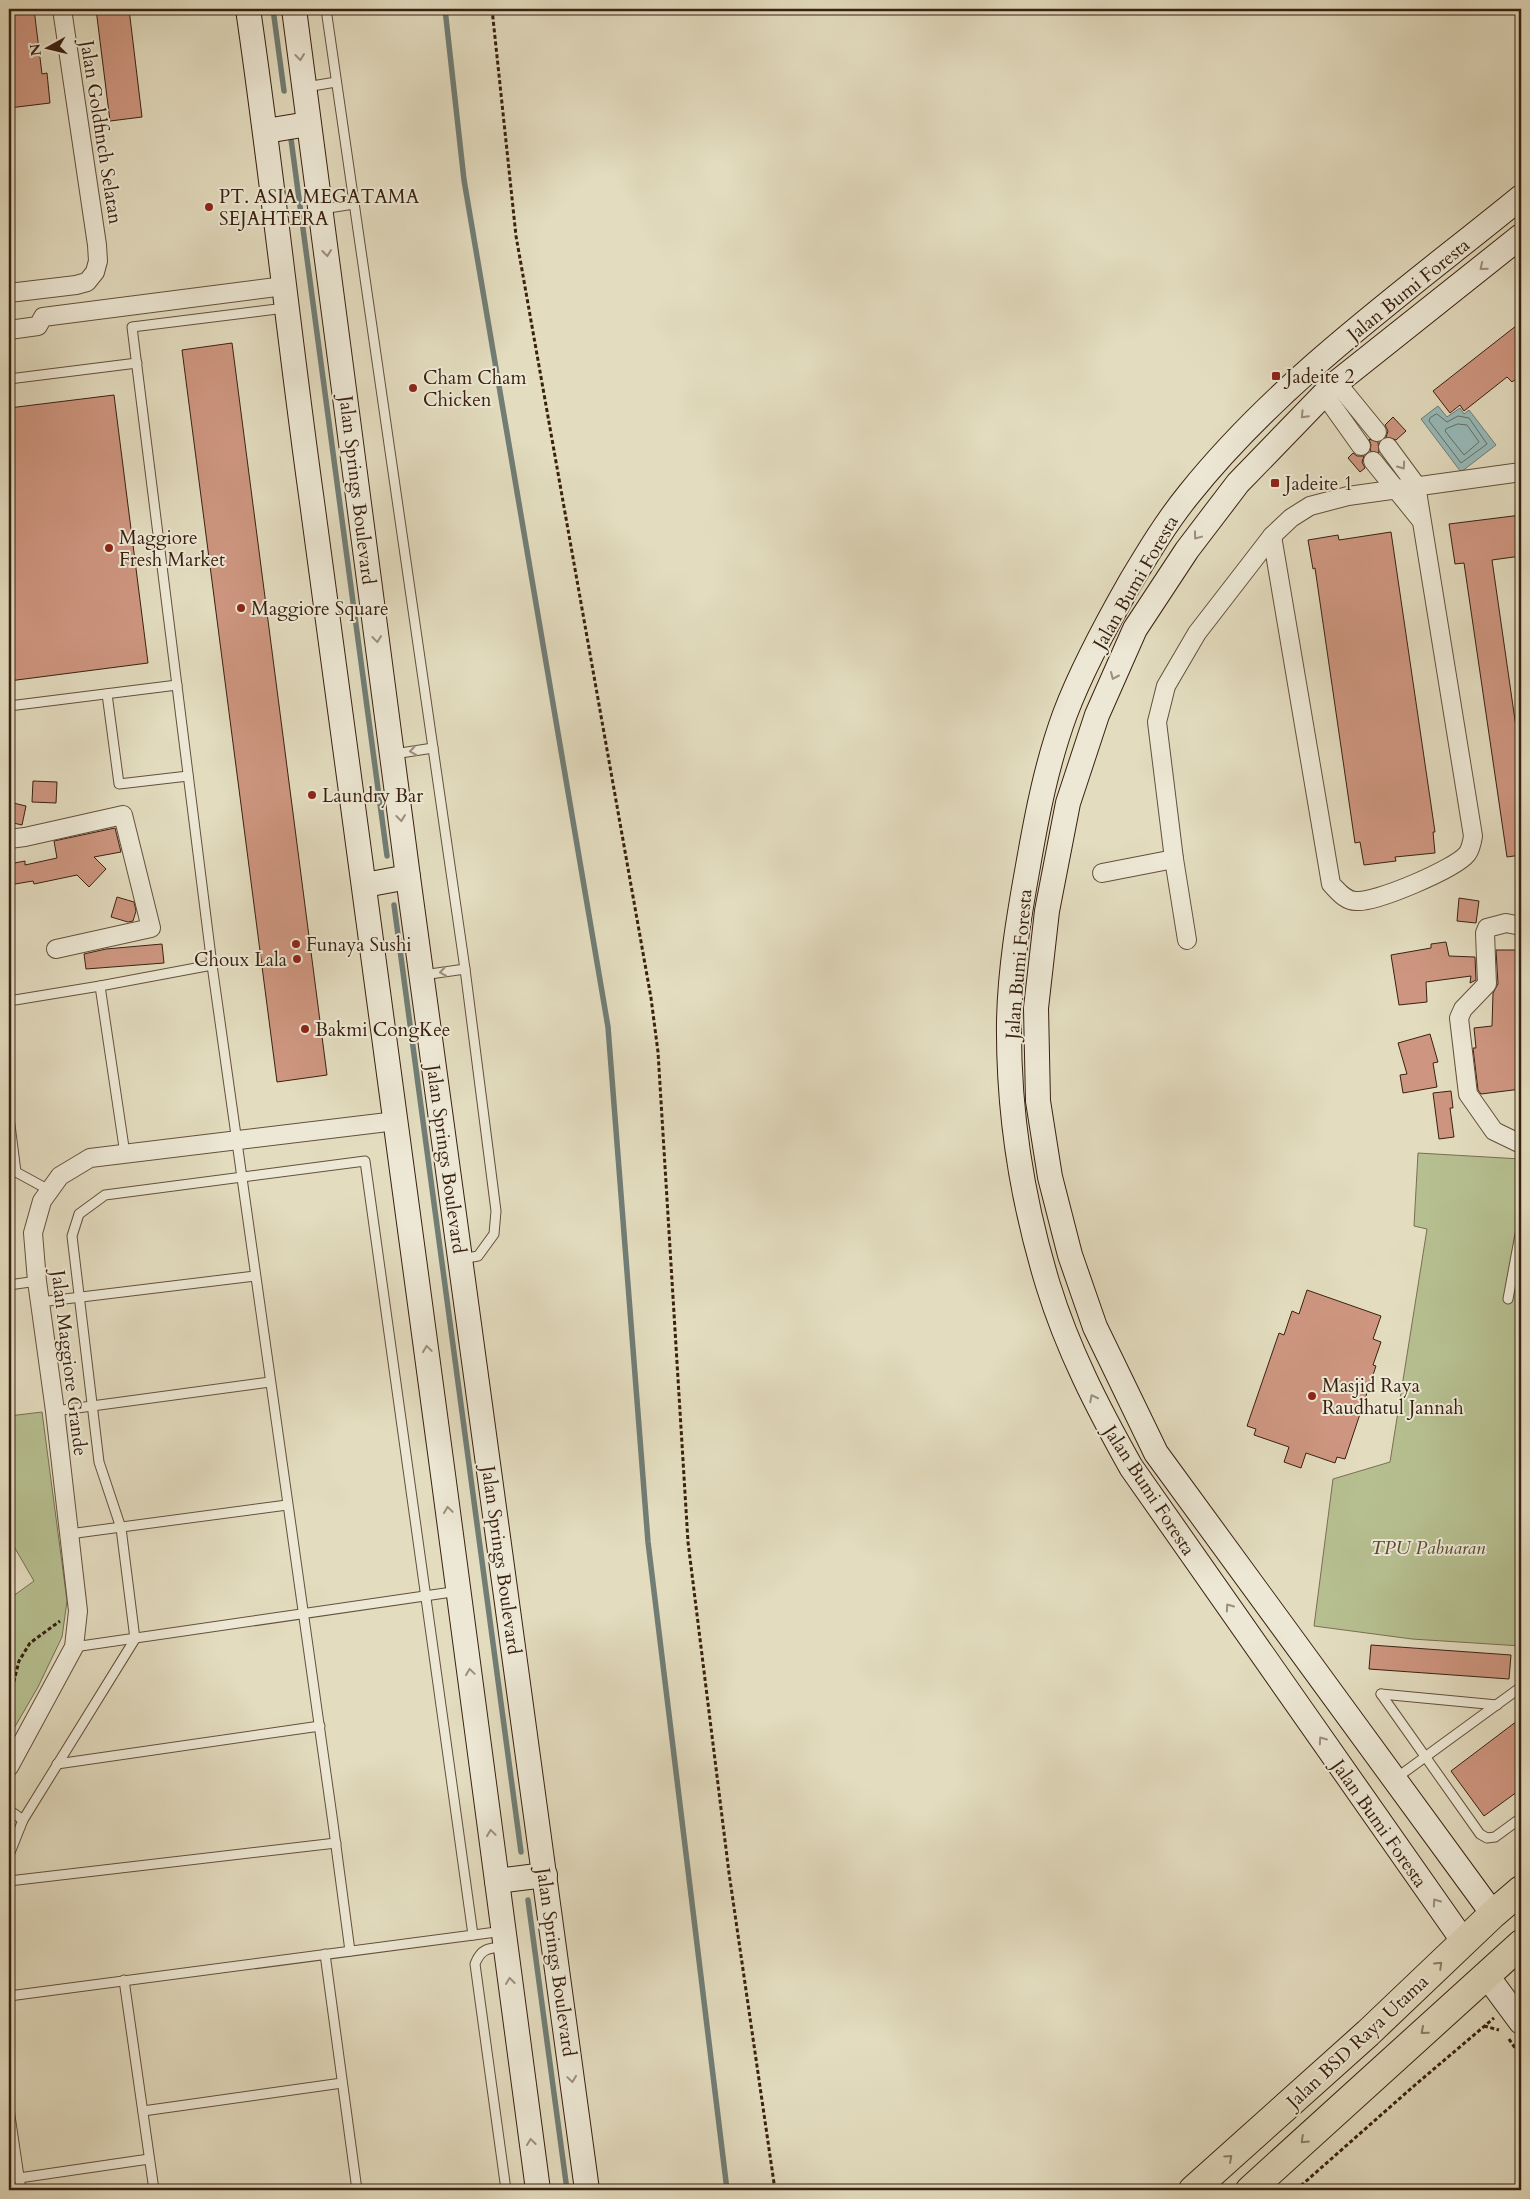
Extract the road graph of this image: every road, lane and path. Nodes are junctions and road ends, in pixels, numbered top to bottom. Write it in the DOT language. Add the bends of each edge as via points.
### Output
graph roads {
  1 [pos="62,9"];
  2 [pos="248,9"];
  3 [pos="294,9"];
  4 [pos="326,9"];
  5 [pos="492,9"];
  6 [pos="336,82"];
  7 [pos="303,87"];
  8 [pos="308,124"];
  9 [pos="266,132"];
  10 [pos="1521,197"];
  11 [pos="354,204"];
  12 [pos="322,209"];
  13 [pos="1521,236"];
  14 [pos="9,293"];
  15 [pos="285,297"];
  16 [pos="9,330"];
  17 [pos="137,363"];
  18 [pos="1312,367"];
  19 [pos="9,379"];
  20 [pos="1330,389"];
  21 [pos="1377,432"];
  22 [pos="1362,446"];
  23 [pos="1388,447"];
  24 [pos="1373,461"];
  25 [pos="1521,472"];
  26 [pos="1416,486"];
  27 [pos="1395,490"];
  28 [pos="1420,519"];
  29 [pos="1272,536"];
  30 [pos="177,685"];
  31 [pos="108,694"];
  32 [pos="9,706"];
  33 [pos="433,748"];
  34 [pos="392,754"];
  35 [pos="188,776"];
  36 [pos="9,839"];
  37 [pos="1174,859"];
  38 [pos="1102,873"];
  39 [pos="408,877"];
  40 [pos="365,885"];
  41 [pos="1521,926"];
  42 [pos="1187,940"];
  43 [pos="56,949"];
  44 [pos="212,965"];
  45 [pos="465,969"];
  46 [pos="422,975"];
  47 [pos="100,986"];
  48 [pos="9,1001"];
  49 [pos="9,1117"];
  50 [pos="396,1120"];
  51 [pos="236,1140"];
  52 [pos="1521,1144"];
  53 [pos="125,1154"];
  54 [pos="12,1173"];
  55 [pos="240,1178"];
  56 [pos="49,1190"];
  57 [pos="1521,1229"];
  58 [pos="469,1258"];
  59 [pos="255,1276"];
  60 [pos="37,1281"];
  61 [pos="9,1285"];
  62 [pos="79,1297"];
  63 [pos="1508,1299"];
  64 [pos="40,1302"];
  65 [pos="270,1382"];
  66 [pos="92,1406"];
  67 [pos="55,1411"];
  68 [pos="287,1505"];
  69 [pos="122,1528"];
  70 [pos="1214,1531"];
  71 [pos="69,1534"];
  72 [pos="1189,1550"];
  73 [pos="459,1591"];
  74 [pos="426,1596"];
  75 [pos="78,1611"];
  76 [pos="305,1614"];
  77 [pos="135,1638"];
  78 [pos="74,1648"];
  79 [pos="1521,1687"];
  80 [pos="9,1701"];
  81 [pos="1497,1705"];
  82 [pos="320,1726"];
  83 [pos="1426,1756"];
  84 [pos="58,1764"];
  85 [pos="9,1767"];
  86 [pos="1395,1779"];
  87 [pos="9,1810"];
  88 [pos="1521,1818"];
  89 [pos="23,1820"];
  90 [pos="336,1843"];
  91 [pos="9,1855"];
  92 [pos="545,1874"];
  93 [pos="9,1881"];
  94 [pos="497,1881"];
  95 [pos="1521,1890"];
  96 [pos="1493,1914"];
  97 [pos="473,1935"];
  98 [pos="505,1939"];
  99 [pos="1464,1942"];
  100 [pos="350,1951"];
  101 [pos="1519,1952"];
  102 [pos="325,1954"];
  103 [pos="1487,1976"];
  104 [pos="124,1980"];
  105 [pos="9,1996"];
  106 [pos="1515,2014"];
  107 [pos="342,2083"];
  108 [pos="9,2109"];
  109 [pos="143,2111"];
  110 [pos="149,2159"];
  111 [pos="19,2178"];
  112 [pos="20,2190"];
  113 [pos="154,2190"];
  114 [pos="357,2190"];
  115 [pos="506,2190"];
  116 [pos="538,2190"];
  117 [pos="587,2190"];
  118 [pos="775,2190"];
  119 [pos="1193,2190"];
  120 [pos="1250,2190"];
  121 [pos="1296,2190"];
  1 -- 14 [label="street, Jalan Goldfinch Selatan" via="98,261 87,282"];
  2 -- 9 [label="main road"];
  3 -- 7 [label="main road, Jalan Springs Boulevard, one-way"];
  4 -- 6 [label="lane"];
  5 -- 118 [label="path" via="516,236 658,1052 688,1542 729,1873"];
  6 -- 7 [label="lane"];
  6 -- 11 [label="lane"];
  7 -- 8 [label="main road, Jalan Springs Boulevard"];
  8 -- 9 [label="main road"];
  8 -- 12 [label="main road, Jalan Springs Boulevard"];
  9 -- 15 [label="main road"];
  10 -- 18 [label="main road, Jalan Bumi Foresta"];
  11 -- 12 [label="lane"];
  11 -- 33 [label="lane"];
  12 -- 34 [label="main road, Jalan Springs Boulevard, one-way"];
  13 -- 20 [label="main road, Jalan Bumi Foresta, one-way"];
  15 -- 16 [label="street" via="43,316 38,326"];
  15 -- 17 [label="lane" via="132,327"];
  15 -- 40 [label="main road"];
  17 -- 19 [label="lane"];
  17 -- 30 [label="lane"];
  18 -- 20 [label="main road"];
  72 -- 18 [label="main road, Jalan Bumi Foresta, one-way" via="1131,1467 1090,1395 1047,1282 1023,1180 1013,1115 1009,1019 1018,922 1043,786 1066,713 1110,618 1156,540 1186,497 1223,453"];
  20 -- 21 [label="street"];
  20 -- 22 [label="street"];
  20 -- 70 [label="main road, Jalan Bumi Foresta, one-way" via="1238,483 1187,550 1135,629 1097,715 1068,804 1047,911 1036,1008 1038,1101 1050,1177 1070,1255 1095,1327 1156,1453"];
  23 -- 26 [label="street, one-way"];
  24 -- 27 [label="street"];
  25 -- 26 [label="street"];
  26 -- 27 [label="street"];
  26 -- 28 [label="street"];
  27 -- 28 [label="street"];
  27 -- 29 [label="street" via="1348,496 1310,506"];
  28 -- 29 [label="street" via="1473,836 1467,854 1450,868 1372,900 1354,902 1331,884"];
  29 -- 37 [label="street" via="1197,633 1166,686 1157,722"];
  30 -- 31 [label="lane"];
  30 -- 35 [label="lane"];
  31 -- 32 [label="lane"];
  31 -- 35 [label="lane" via="119,784"];
  33 -- 34 [label="lane, one-way"];
  33 -- 45 [label="lane"];
  34 -- 39 [label="main road, Jalan Springs Boulevard, one-way"];
  35 -- 44 [label="lane"];
  36 -- 43 [label="street" via="123,815 151,928"];
  37 -- 38 [label="street"];
  37 -- 42 [label="street"];
  39 -- 40 [label="main road"];
  39 -- 46 [label="main road, Jalan Springs Boulevard"];
  40 -- 50 [label="main road"];
  41 -- 52 [label="street" via="1506,923 1487,928 1487,984 1463,1009 1459,1018 1468,1094 1494,1131"];
  44 -- 47 [label="lane"];
  44 -- 51 [label="lane"];
  45 -- 46 [label="lane, one-way"];
  45 -- 58 [label="lane" via="496,1211 494,1234"];
  46 -- 58 [label="main road, Jalan Springs Boulevard"];
  47 -- 48 [label="lane"];
  47 -- 53 [label="lane"];
  49 -- 54 [label="lane"];
  50 -- 51 [label="street, Jalan Maggiore Grande"];
  73 -- 50 [label="main road, one-way"];
  51 -- 53 [label="street, Jalan Maggiore Grande"];
  51 -- 55 [label="lane"];
  53 -- 56 [label="street, Jalan Maggiore Grande" via="90,1158 60,1176"];
  54 -- 56 [label="lane"];
  55 -- 59 [label="lane"];
  55 -- 62 [label="lane" via="105,1195 79,1214 72,1236"];
  55 -- 74 [label="lane" via="365,1161"];
  56 -- 60 [label="street, Jalan Maggiore Grande" via="42,1201 33,1233"];
  57 -- 63 [label="lane"];
  58 -- 92 [label="main road, Jalan Springs Boulevard"];
  59 -- 62 [label="lane"];
  59 -- 65 [label="lane"];
  60 -- 61 [label="lane"];
  60 -- 64 [label="street, Jalan Maggiore Grande"];
  62 -- 64 [label="lane"];
  62 -- 66 [label="lane"];
  64 -- 67 [label="street, Jalan Maggiore Grande"];
  65 -- 66 [label="lane"];
  65 -- 68 [label="lane"];
  66 -- 67 [label="lane"];
  66 -- 69 [label="lane" via="99,1462"];
  67 -- 71 [label="street, Jalan Maggiore Grande"];
  68 -- 69 [label="lane"];
  68 -- 76 [label="lane"];
  69 -- 71 [label="lane"];
  69 -- 77 [label="lane"];
  70 -- 72 [label="main road"];
  70 -- 86 [label="main road, Jalan Bumi Foresta"];
  71 -- 75 [label="street, Jalan Maggiore Grande"];
  99 -- 72 [label="main road, Jalan Bumi Foresta, one-way"];
  73 -- 74 [label="lane"];
  94 -- 73 [label="main road, one-way"];
  74 -- 76 [label="lane"];
  74 -- 97 [label="lane"];
  75 -- 78 [label="street, Jalan Maggiore Grande"];
  75 -- 80 [label="path" via="30,1643 19,1661"];
  76 -- 77 [label="lane"];
  76 -- 82 [label="lane"];
  77 -- 78 [label="lane"];
  77 -- 84 [label="lane"];
  78 -- 85 [label="street, Jalan Maggiore Grande"];
  79 -- 81 [label="lane"];
  81 -- 83 [label="lane"];
  81 -- 83 [label="lane" via="1381,1694"];
  82 -- 84 [label="lane"];
  82 -- 90 [label="lane"];
  83 -- 86 [label="lane"];
  83 -- 88 [label="lane" via="1480,1834 1487,1838 1495,1837"];
  84 -- 89 [label="lane"];
  86 -- 96 [label="main road, Jalan Bumi Foresta"];
  87 -- 89 [label="lane"];
  89 -- 91 [label="lane"];
  90 -- 93 [label="lane"];
  90 -- 100 [label="lane"];
  92 -- 94 [label="main road"];
  92 -- 117 [label="main road, Jalan Springs Boulevard, one-way"];
  94 -- 98 [label="main road"];
  95 -- 96 [label="main road, Jalan BSD Raya Utama"];
  96 -- 99 [label="main road, Jalan BSD Raya Utama"];
  97 -- 98 [label="lane"];
  97 -- 100 [label="lane"];
  98 -- 115 [label="lane" via="483,1950 475,1964"];
  116 -- 98 [label="main road, one-way"];
  119 -- 99 [label="main road, Jalan BSD Raya Utama, one-way"];
  100 -- 102 [label="lane"];
  101 -- 103 [label="main road, Jalan BSD Raya Utama"];
  102 -- 104 [label="lane"];
  102 -- 107 [label="lane"];
  103 -- 106 [label="main road"];
  103 -- 120 [label="main road, Jalan BSD Raya Utama, one-way"];
  104 -- 105 [label="lane"];
  104 -- 109 [label="lane"];
  106 -- 121 [label="path" via="1415,2084"];
  107 -- 109 [label="lane"];
  107 -- 114 [label="lane"];
  108 -- 111 [label="lane"];
  109 -- 110 [label="lane"];
  110 -- 111 [label="lane"];
  110 -- 113 [label="lane"];
  111 -- 112 [label="lane"];
}
